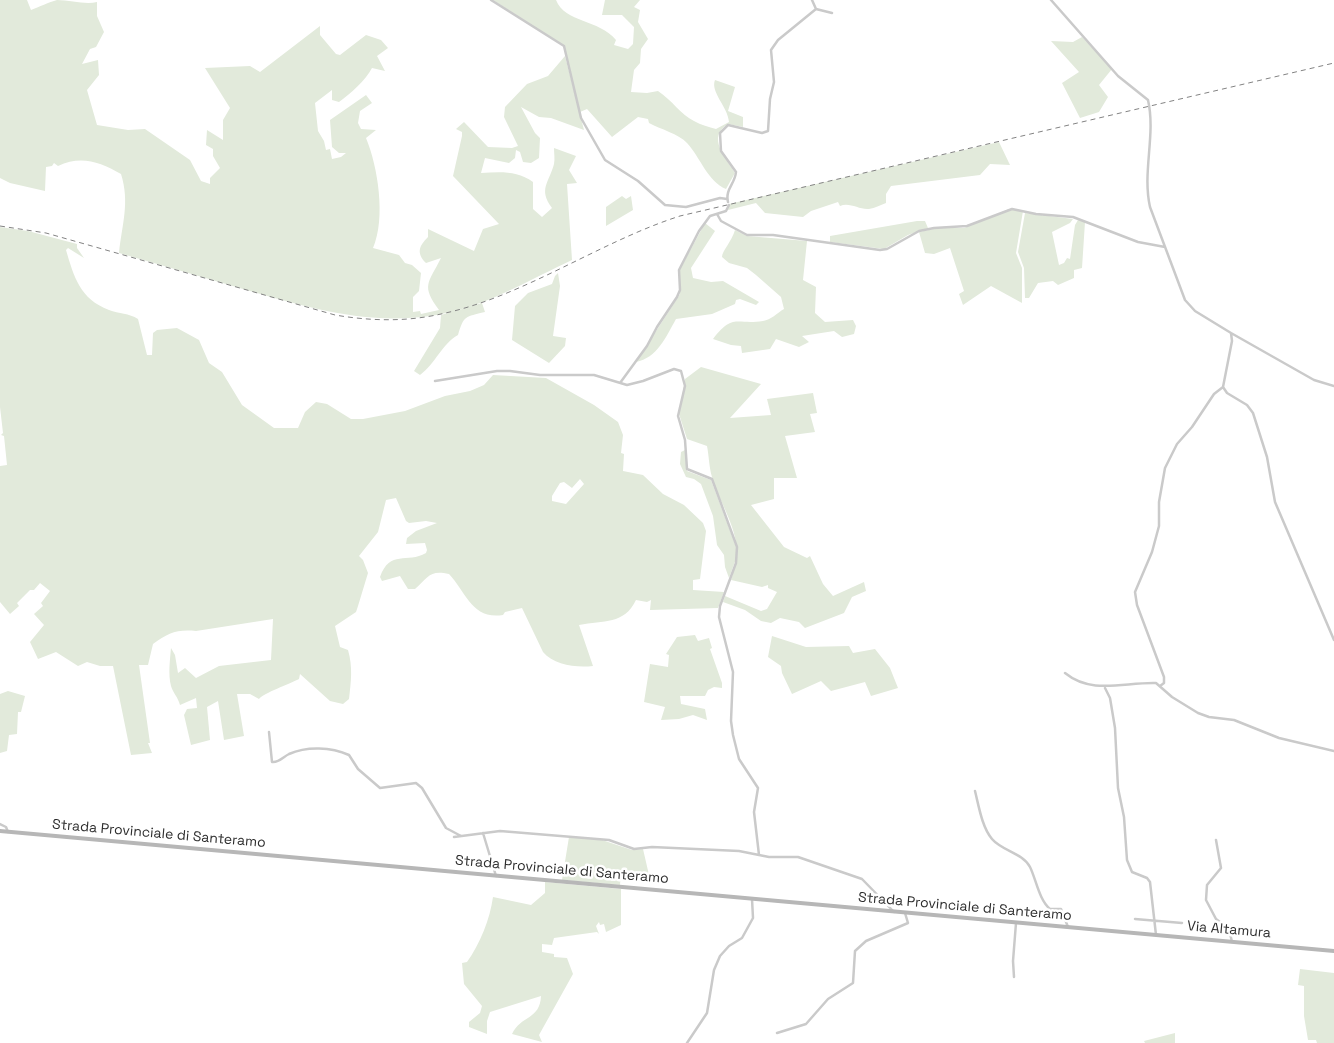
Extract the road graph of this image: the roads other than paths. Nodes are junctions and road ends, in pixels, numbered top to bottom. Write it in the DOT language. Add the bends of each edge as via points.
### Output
graph roads {
  1 [pos="491,0"];
  2 [pos="812,0"];
  3 [pos="1051,0"];
  4 [pos="816,9"];
  5 [pos="832,14"];
  6 [pos="728,202"];
  7 [pos="717,214"];
  8 [pos="1165,247"];
  9 [pos="1231,333"];
  10 [pos="435,380"];
  11 [pos="620,384"];
  12 [pos="1334,386"];
  13 [pos="1223,387"];
  14 [pos="1334,640"];
  15 [pos="1065,673"];
  16 [pos="1160,686"];
  17 [pos="1105,687"];
  18 [pos="269,732"];
  19 [pos="1334,751"];
  20 [pos="975,792"];
  21 [pos="0,824"];
  22 [pos="0,831"];
  23 [pos="8,832"];
  24 [pos="483,832"];
  25 [pos="460,836"];
  26 [pos="454,837"];
  27 [pos="1216,840"];
  28 [pos="759,855"];
  29 [pos="496,876"];
  30 [pos="752,898"];
  31 [pos="894,912"];
  32 [pos="905,912"];
  33 [pos="1135,919"];
  34 [pos="1016,922"];
  35 [pos="1156,922"];
  36 [pos="1182,923"];
  37 [pos="1068,927"];
  38 [pos="1122,932"];
  39 [pos="1156,935"];
  40 [pos="1232,942"];
  41 [pos="1334,951"];
  42 [pos="1014,977"];
  43 [pos="777,1033"];
  44 [pos="687,1043"];
  1 -- 6 [label="street" via="564,46 581,118 605,160 638,180 665,204 686,207 720,198"];
  2 -- 4 [label="street"];
  3 -- 8 [label="street" via="1115,72 1149,102 1148,196"];
  4 -- 5 [label="street"];
  4 -- 6 [label="street" via="778,40 771,50 774,82 767,132 728,125 720,133 721,151 736,174 726,192"];
  6 -- 7 [label="street" via="726,211"];
  7 -- 8 [label="street" via="721,221 747,235 773,235 880,250 919,231 967,226 1012,209 1073,217 1138,242"];
  7 -- 11 [label="street" via="708,218 699,231 679,270 677,297"];
  8 -- 9 [label="street" via="1188,303"];
  9 -- 12 [label="street" via="1314,380"];
  9 -- 13 [label="street"];
  10 -- 11 [label="street" via="497,370 540,375 594,375"];
  11 -- 28 [label="street" via="643,382 674,369 681,371 684,386 678,416 686,440 687,469 712,479 736,543 736,563 720,606 719,622 733,672 731,721 737,756 758,788 754,812"];
  13 -- 14 [label="street" via="1253,413 1267,457 1275,502"];
  13 -- 16 [label="street" via="1214,394 1177,444 1166,465 1159,502 1160,526 1135,592 1164,677"];
  15 -- 17 [label="street" via="1079,681"];
  16 -- 17 [label="street" via="1151,683"];
  16 -- 19 [label="street" via="1178,701 1209,717 1234,720 1278,738"];
  17 -- 35 [label="street" via="1115,728 1118,788 1129,868 1150,882"];
  18 -- 25 [label="street" via="271,759 275,763 291,753 323,748 349,755 380,788 416,783 446,828"];
  20 -- 37 [label="street" via="983,821 992,838 1030,866 1046,905 1050,909 1061,909"];
  21 -- 23 [label="street"];
  22 -- 23 [label="main road, Strada Provinciale di Santeramo"];
  23 -- 29 [label="main road, Strada Provinciale di Santeramo"];
  24 -- 25 [label="street"];
  24 -- 28 [label="street" via="603,839 634,849 703,849"];
  24 -- 29 [label="street"];
  25 -- 26 [label="street"];
  27 -- 40 [label="street" via="1221,868 1208,884 1206,900 1218,921 1229,929"];
  28 -- 31 [label="street" via="804,859 862,879"];
  29 -- 30 [label="main road, Strada Provinciale di Santeramo"];
  30 -- 31 [label="main road, Strada Provinciale di Santeramo"];
  30 -- 44 [label="street" via="753,918 742,938 720,956 714,970 707,1013"];
  31 -- 32 [label="main road, Strada Provinciale di Santeramo"];
  32 -- 34 [label="main road, Strada Provinciale di Santeramo"];
  32 -- 43 [label="street" via="908,923 866,941 855,951 853,983 831,997 806,1024"];
  33 -- 35 [label="street"];
  34 -- 37 [label="main road, Strada Provinciale di Santeramo"];
  34 -- 42 [label="street"];
  35 -- 36 [label="street"];
  35 -- 39 [label="street"];
  37 -- 38 [label="main road, Strada Provinciale di Santeramo"];
  38 -- 39 [label="main road, Via Altamura"];
  39 -- 40 [label="main road, Via Altamura"];
  40 -- 41 [label="main road, Via Altamura"];
}
